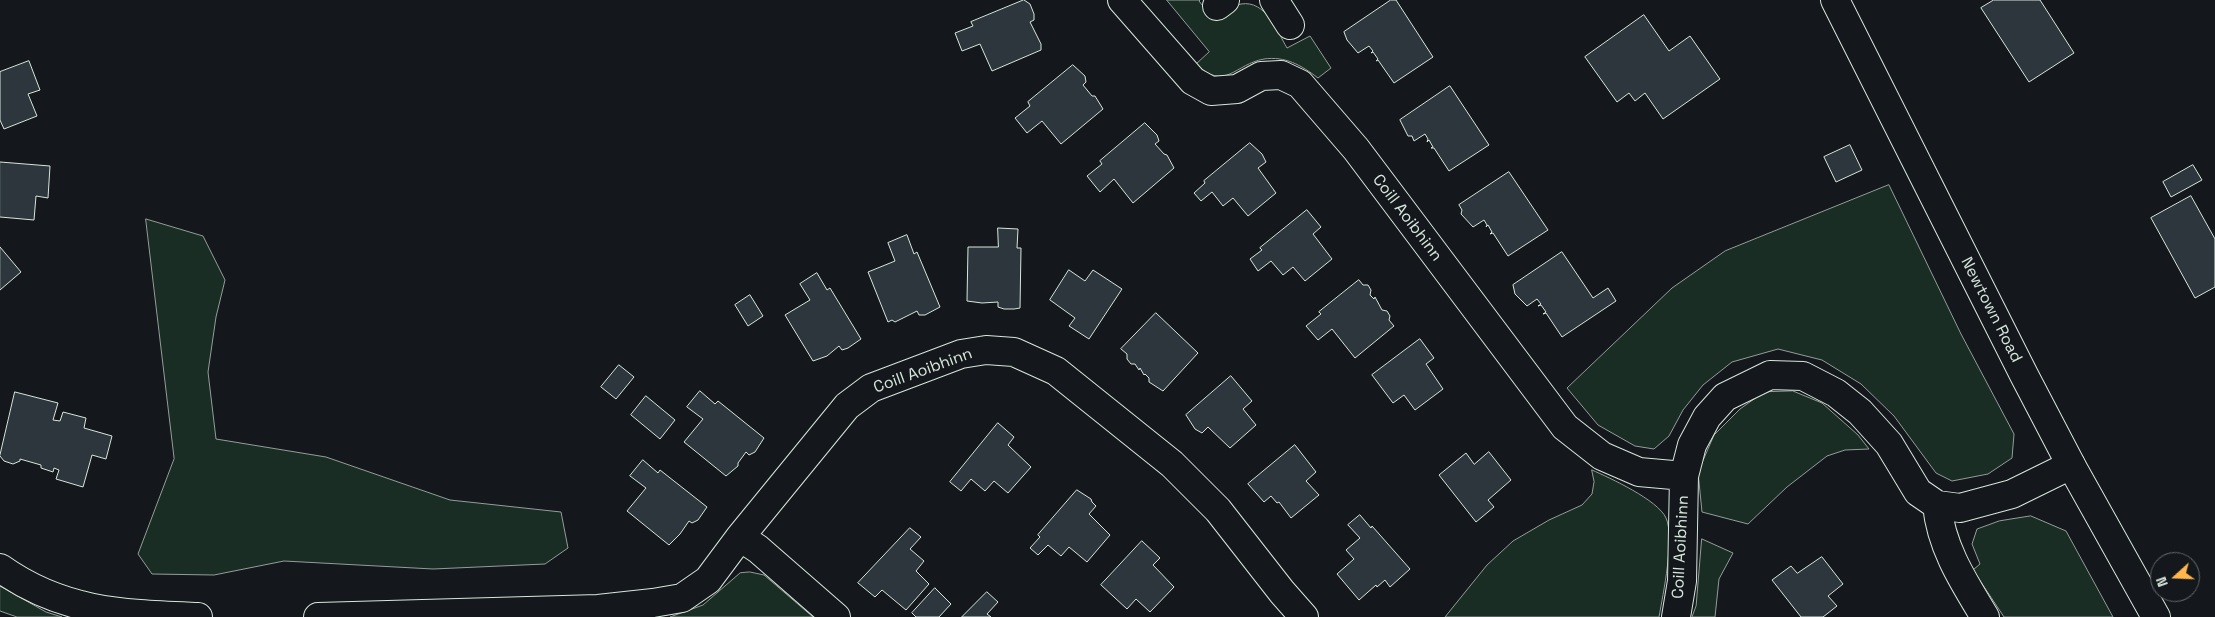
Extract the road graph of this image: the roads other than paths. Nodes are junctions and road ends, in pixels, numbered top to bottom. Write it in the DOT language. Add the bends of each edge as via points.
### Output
graph roads {
  1 [pos="1122,0"];
  2 [pos="1274,0"];
  3 [pos="1834,0"];
  4 [pos="1290,26"];
  5 [pos="2071,466"];
  6 [pos="1684,476"];
  7 [pos="1937,504"];
  8 [pos="740,537"];
  9 [pos="0,568"];
  10 [pos="198,617"];
  11 [pos="318,617"];
  12 [pos="836,617"];
  13 [pos="1304,617"];
  14 [pos="1676,617"];
  15 [pos="1985,617"];
  16 [pos="2156,617"];
  1 -- 6 [label="street, Coill Aoibhinn" via="1193,80 1211,91 1237,89 1261,76 1281,75 1300,84 1356,149 1565,427 1602,456 1639,472"];
  2 -- 4 [label="street"];
  3 -- 5 [label="street, Newtown Road"];
  5 -- 7 [label="street, Coill Aoibhinn" via="2012,494 1960,508"];
  5 -- 16 [label="street, Newtown Road"];
  6 -- 7 [label="street, Coill Aoibhinn" via="1692,445 1706,417 1725,396 1770,375 1803,376 1836,393 1860,412 1889,444 1918,492"];
  6 -- 14 [label="street, Coill Aoibhinn" via="1682,580"];
  7 -- 15 [label="street" via="1939,526 1956,568"];
  8 -- 11 [label="street, Coill Aoibhinn" via="708,580 682,598 653,604 598,609"];
  8 -- 12 [label="street"];
  8 -- 13 [label="street, Coill Aoibhinn" via="847,406 871,388 961,354 986,350 1014,352 1056,371 1172,464 1218,510"];
  9 -- 10 [label="street" via="44,593 92,609"];
}
